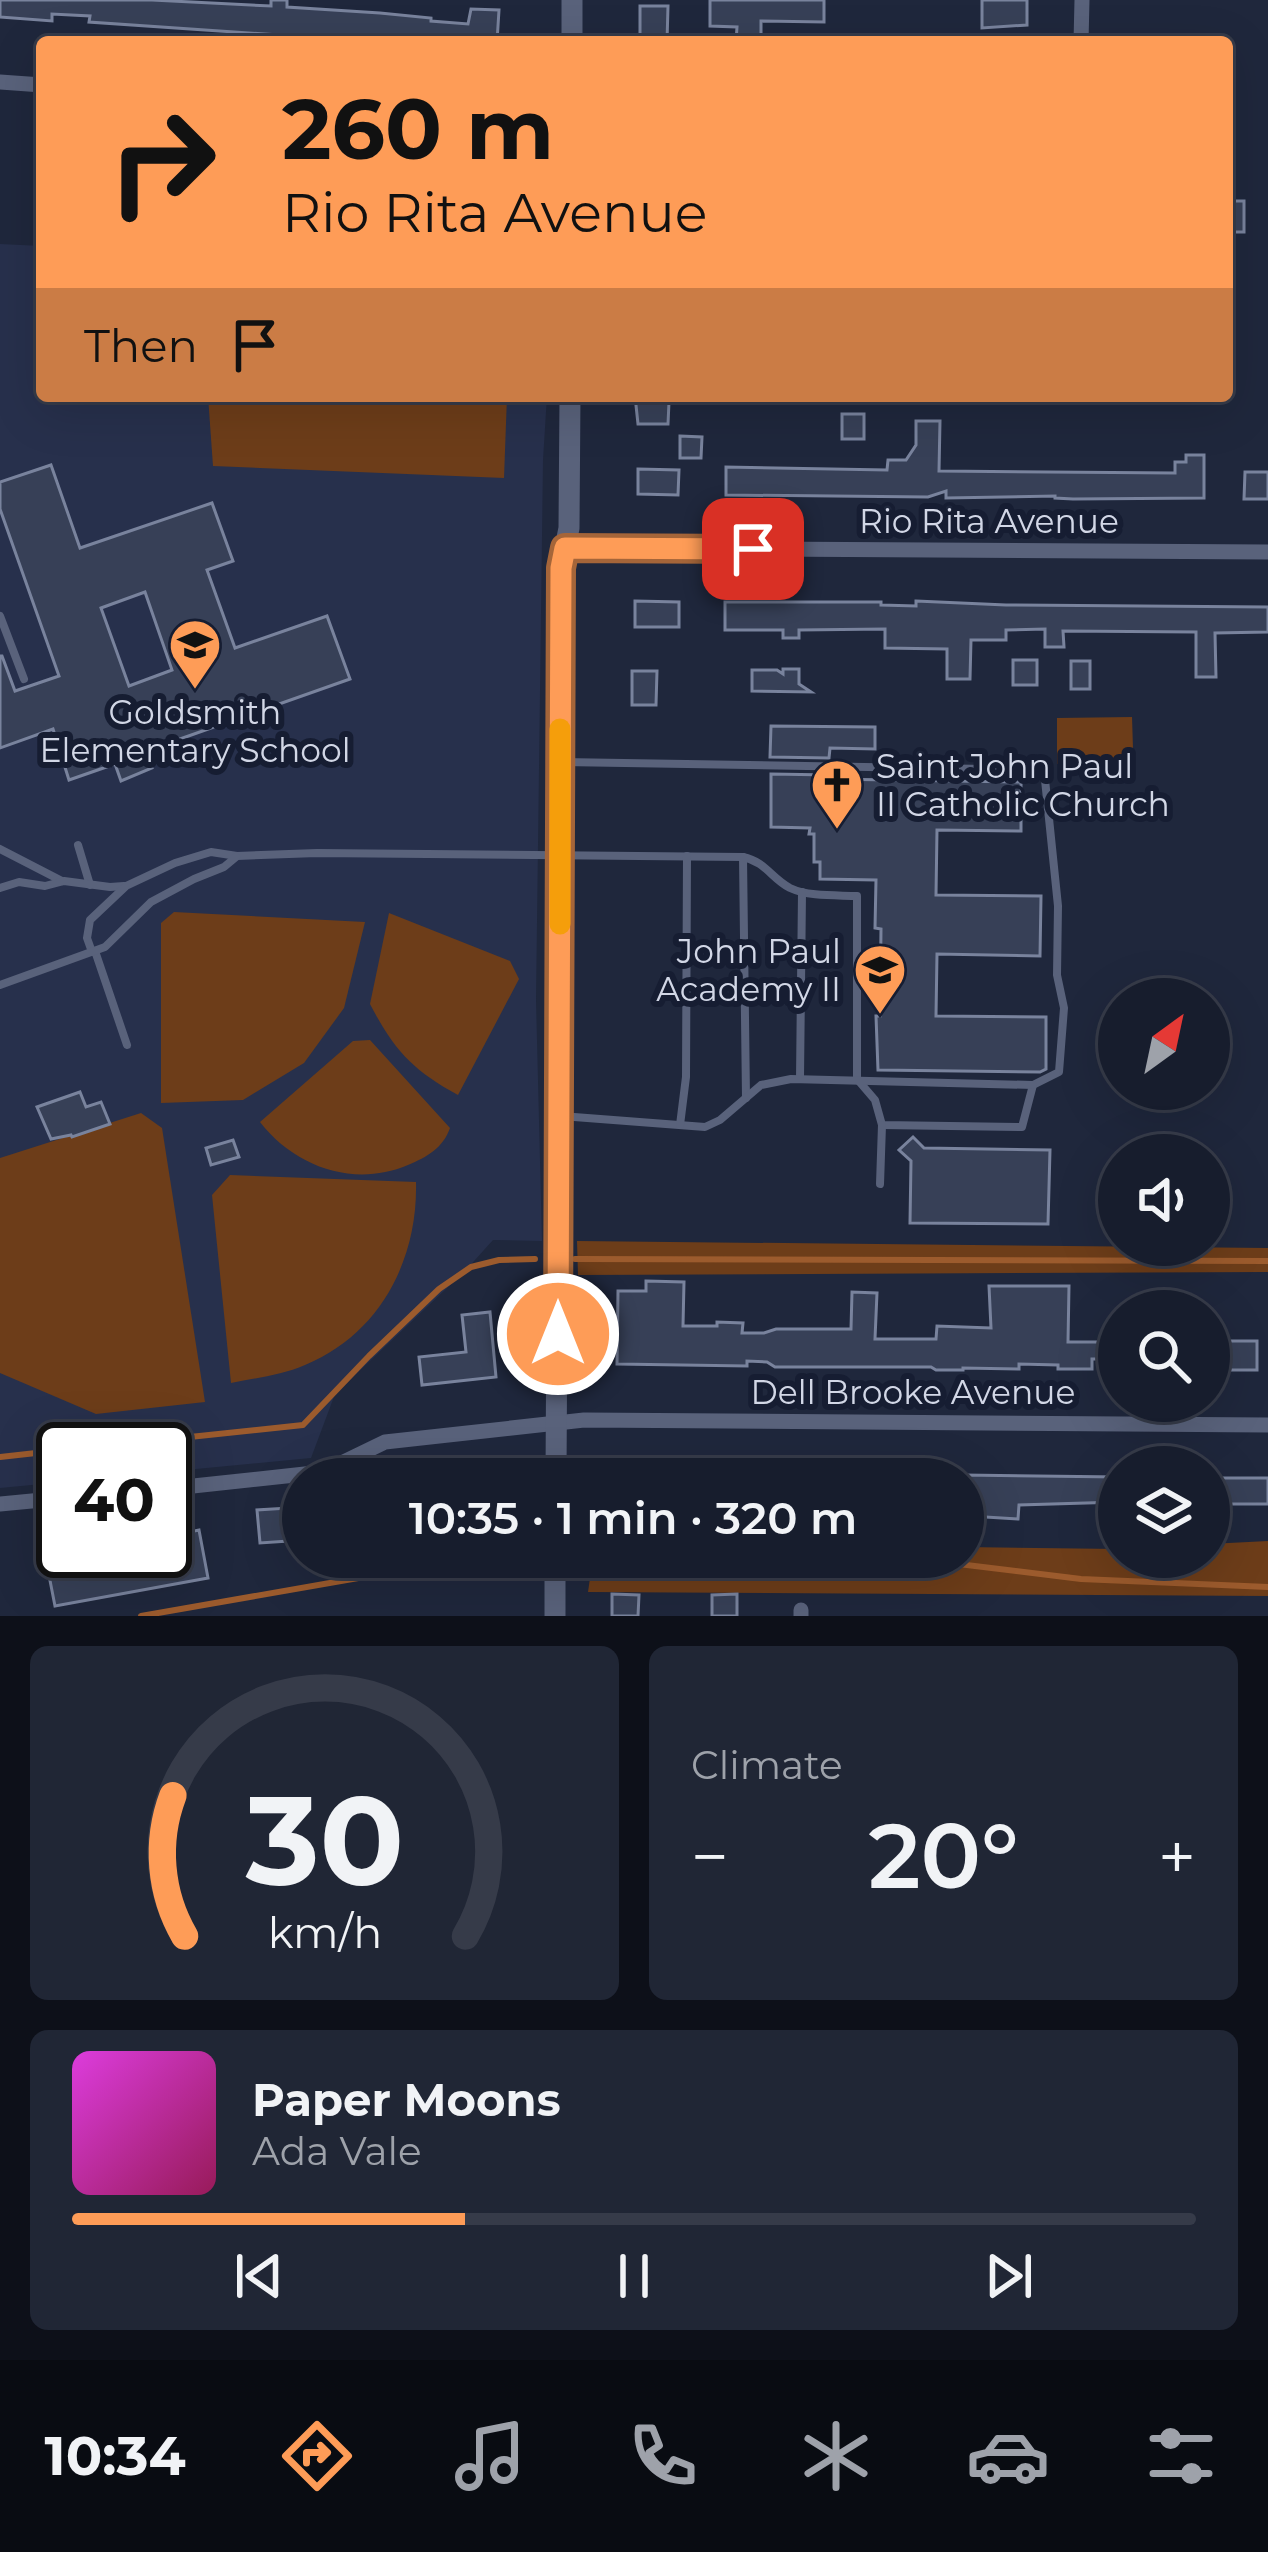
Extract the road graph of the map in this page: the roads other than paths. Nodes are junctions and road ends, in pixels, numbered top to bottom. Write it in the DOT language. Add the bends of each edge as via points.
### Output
graph roads {
  1 [pos="572,0"];
  2 [pos="1082,0"];
  3 [pos="572,36"];
  4 [pos="1081,36"];
  5 [pos="0,82"];
  6 [pos="36,85"];
  7 [pos="570,402"];
  8 [pos="565,548"];
  9 [pos="1268,552"];
  10 [pos="0,616"];
  11 [pos="23,679"];
  12 [pos="560,762"];
  13 [pos="77,844"];
  14 [pos="0,849"];
  15 [pos="560,855"];
  16 [pos="237,856"];
  17 [pos="687,856"];
  18 [pos="743,856"];
  19 [pos="64,881"];
  20 [pos="90,885"];
  21 [pos="126,886"];
  22 [pos="0,888"];
  23 [pos="802,892"];
  24 [pos="97,950"];
  25 [pos="0,985"];
  26 [pos="127,1045"];
  27 [pos="800,1078"];
  28 [pos="857,1079"];
  29 [pos="1033,1085"];
  30 [pos="746,1098"];
  31 [pos="559,1116"];
  32 [pos="680,1125"];
  33 [pos="882,1125"];
  34 [pos="880,1184"];
  35 [pos="558,1422"];
  36 [pos="1268,1425"];
  37 [pos="557,1458"];
  38 [pos="192,1486"];
  39 [pos="36,1501"];
  40 [pos="0,1504"];
  41 [pos="555,1578"];
  42 [pos="555,1616"];
  1 -- 3 [label="street"];
  2 -- 4 [label="street"];
  5 -- 6 [label="street"];
  7 -- 8 [label="street"];
  8 -- 9 [label="street, Rio Rita Avenue"];
  8 -- 12 [label="street"];
  10 -- 11 [label="lane"];
  12 -- 15 [label="street"];
  12 -- 29 [label="lane" via="1044,770 1064,1008 1059,1072"];
  13 -- 20 [label="lane"];
  14 -- 19 [label="lane"];
  15 -- 16 [label="lane"];
  15 -- 17 [label="lane"];
  15 -- 31 [label="street"];
  16 -- 21 [label="lane" via="211,852"];
  16 -- 24 [label="lane" via="151,902"];
  17 -- 18 [label="lane"];
  17 -- 32 [label="lane"];
  18 -- 23 [label="lane"];
  18 -- 30 [label="lane"];
  19 -- 20 [label="lane"];
  19 -- 22 [label="lane"];
  20 -- 21 [label="lane"];
  21 -- 24 [label="lane" via="90,920 87,938"];
  23 -- 27 [label="lane"];
  23 -- 28 [label="lane" via="857,896"];
  24 -- 25 [label="lane"];
  24 -- 26 [label="lane"];
  27 -- 28 [label="lane"];
  27 -- 30 [label="lane" via="761,1085"];
  28 -- 29 [label="lane"];
  28 -- 33 [label="lane"];
  29 -- 33 [label="lane" via="1022,1127"];
  30 -- 32 [label="lane" via="706,1127"];
  31 -- 32 [label="lane"];
  31 -- 35 [label="street"];
  33 -- 34 [label="lane"];
  35 -- 36 [label="street, Dell Brooke Avenue"];
  35 -- 37 [label="street"];
  35 -- 38 [label="street, Dell Brooke Avenue" via="385,1442 322,1472"];
  39 -- 40 [label="street"];
  41 -- 42 [label="street"];
}
